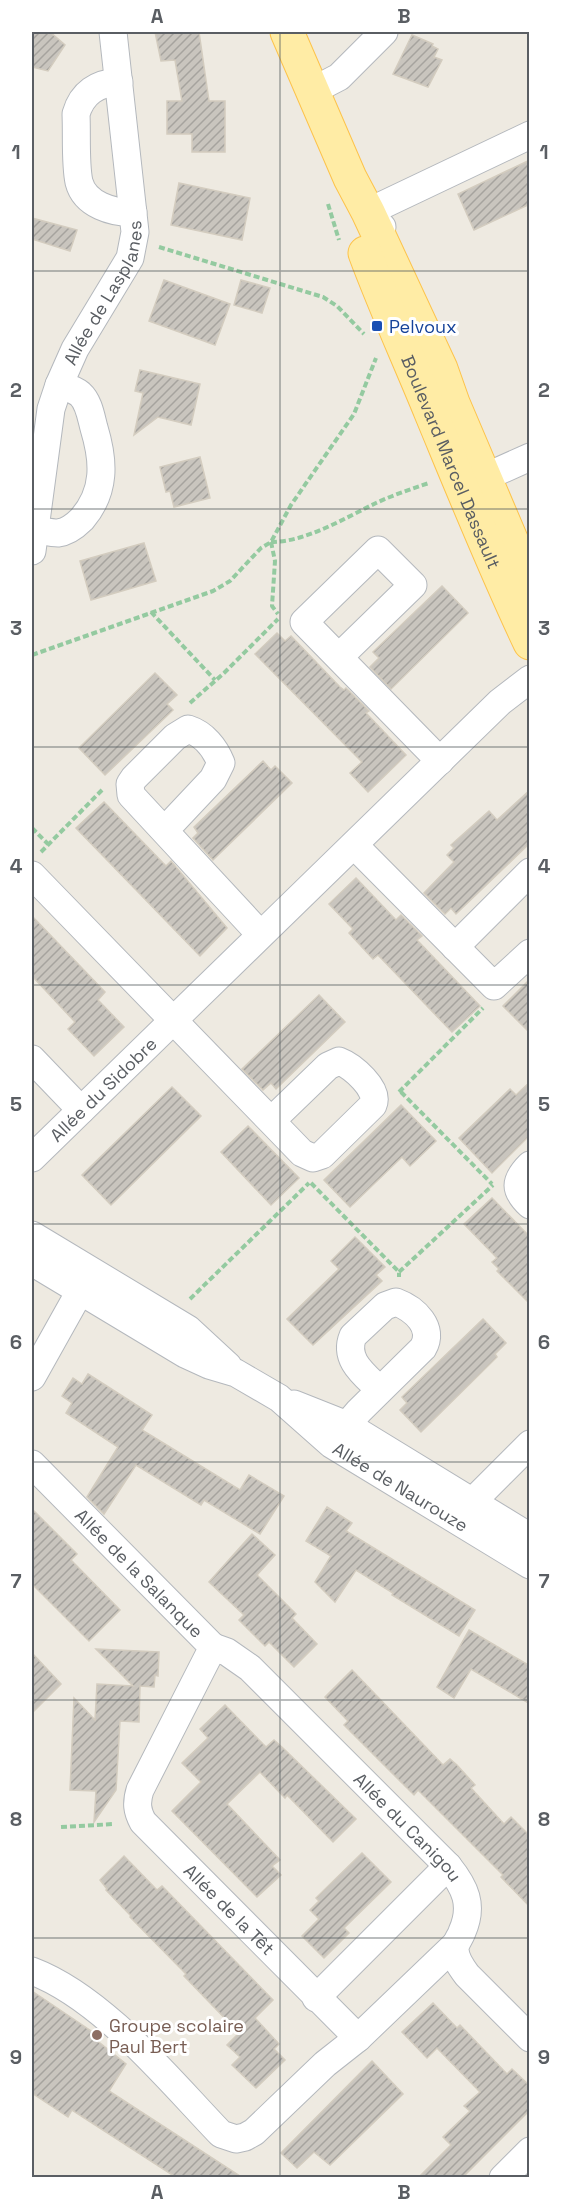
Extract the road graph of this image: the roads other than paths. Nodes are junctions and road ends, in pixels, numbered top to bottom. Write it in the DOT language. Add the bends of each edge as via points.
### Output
graph roads {
  1 [pos="113,32"];
  2 [pos="287,32"];
  3 [pos="384,32"];
  4 [pos="119,82"];
  5 [pos="312,91"];
  6 [pos="530,135"];
  7 [pos="350,178"];
  8 [pos="133,212"];
  9 [pos="368,212"];
  10 [pos="59,385"];
  11 [pos="530,457"];
  12 [pos="459,478"];
  13 [pos="33,540"];
  14 [pos="530,584"];
  15 [pos="530,643"];
  16 [pos="339,657"];
  17 [pos="530,679"];
  18 [pos="440,761"];
  19 [pos="165,830"];
  20 [pos="354,845"];
  21 [pos="530,872"];
  22 [pos="32,874"];
  23 [pos="260,934"];
  24 [pos="455,946"];
  25 [pos="530,953"];
  26 [pos="173,1020"];
  27 [pos="32,1059"];
  28 [pos="81,1110"];
  29 [pos="271,1121"];
  30 [pos="32,1158"];
  31 [pos="32,1235"];
  32 [pos="32,1262"];
  33 [pos="86,1281"];
  34 [pos="32,1377"];
  35 [pos="380,1390"];
  36 [pos="279,1398"];
  37 [pos="347,1425"];
  38 [pos="530,1444"];
  39 [pos="32,1464"];
  40 [pos="464,1511"];
  41 [pos="530,1537"];
  42 [pos="530,1565"];
  43 [pos="213,1647"];
  44 [pos="143,1822"];
  45 [pos="448,1866"];
  46 [pos="454,1946"];
  47 [pos="32,1971"];
  48 [pos="316,1998"];
  49 [pos="358,2038"];
  50 [pos="530,2038"];
  51 [pos="530,2151"];
  52 [pos="503,2178"];
  1 -- 4 [label="street, Allée de Lasplanes"];
  2 -- 5 [label="main road, Boulevard Marcel Dassault"];
  3 -- 5 [label="street" via="339,77"];
  4 -- 8 [label="street, Allée de Lasplanes"];
  4 -- 8 [label="street" via="94,88 78,106 79,181 86,194 102,207 118,213"];
  5 -- 7 [label="main road, Boulevard Marcel Dassault"];
  6 -- 9 [label="street"];
  7 -- 9 [label="main road, Boulevard Marcel Dassault"];
  7 -- 12 [label="main road, Boulevard Marcel Dassault" via="364,250 390,321"];
  8 -- 10 [label="street, Allée de Lasplanes" via="134,243 130,258 75,349"];
  9 -- 12 [label="main road, Boulevard Marcel Dassault" via="441,369"];
  10 -- 13 [label="street, Allée de Lasplanes" via="51,409"];
  10 -- 13 [label="street" via="73,390 87,405 103,473 100,488 76,525"];
  11 -- 12 [label="street" via="492,474"];
  12 -- 14 [label="main road, Boulevard Marcel Dassault"];
  12 -- 15 [label="main road, Boulevard Marcel Dassault" via="488,553"];
  16 -- 18 [label="street"];
  17 -- 18 [label="street, Allée du Sidobre" via="500,702"];
  18 -- 20 [label="street, Allée du Sidobre"];
  19 -- 19 [label="street" via="134,800 130,784 175,737 188,729 204,738 221,763 213,779"];
  19 -- 23 [label="street"];
  20 -- 23 [label="street, Allée du Sidobre"];
  20 -- 24 [label="street"];
  21 -- 24 [label="street"];
  22 -- 26 [label="street"];
  23 -- 26 [label="street, Allée du Sidobre"];
  24 -- 25 [label="street" via="494,986"];
  26 -- 28 [label="street, Allée du Sidobre"];
  26 -- 29 [label="street"];
  27 -- 28 [label="street"];
  28 -- 30 [label="street, Allée du Sidobre"];
  29 -- 29 [label="street" via="328,1066 339,1061 370,1087 376,1099 311,1170 302,1153"];
  31 -- 33 [label="street"];
  32 -- 33 [label="street"];
  33 -- 34 [label="street"];
  33 -- 36 [label="street, Allée de Naurouze" via="188,1329 236,1372"];
  35 -- 35 [label="street" via="427,1341 423,1322 396,1302 385,1306 351,1342 351,1358"];
  35 -- 37 [label="street"];
  36 -- 37 [label="street, Allée de Naurouze"];
  36 -- 40 [label="street, Allée de Naurouze" via="331,1444"];
  37 -- 40 [label="street, Allée de Naurouze"];
  38 -- 40 [label="street"];
  39 -- 43 [label="street, Allée de la Salanque"];
  40 -- 41 [label="street, Allée de Naurouze"];
  40 -- 42 [label="street, Allée de Naurouze"];
  43 -- 44 [label="street, Allée de la Salanque" via="140,1790 138,1811"];
  43 -- 45 [label="street, Allée du Canigou" via="250,1668"];
  44 -- 48 [label="street, Allée de la Têt"];
  45 -- 46 [label="street, Allée du Canigou" via="460,1881 468,1902 466,1921"];
  45 -- 48 [label="street"];
  46 -- 49 [label="street"];
  46 -- 50 [label="street" via="467,1975"];
  47 -- 49 [label="street" via="117,2026 228,2138 240,2139 258,2129"];
  48 -- 49 [label="street, Allée de la Têt"];
  51 -- 52 [label="street"];
}
